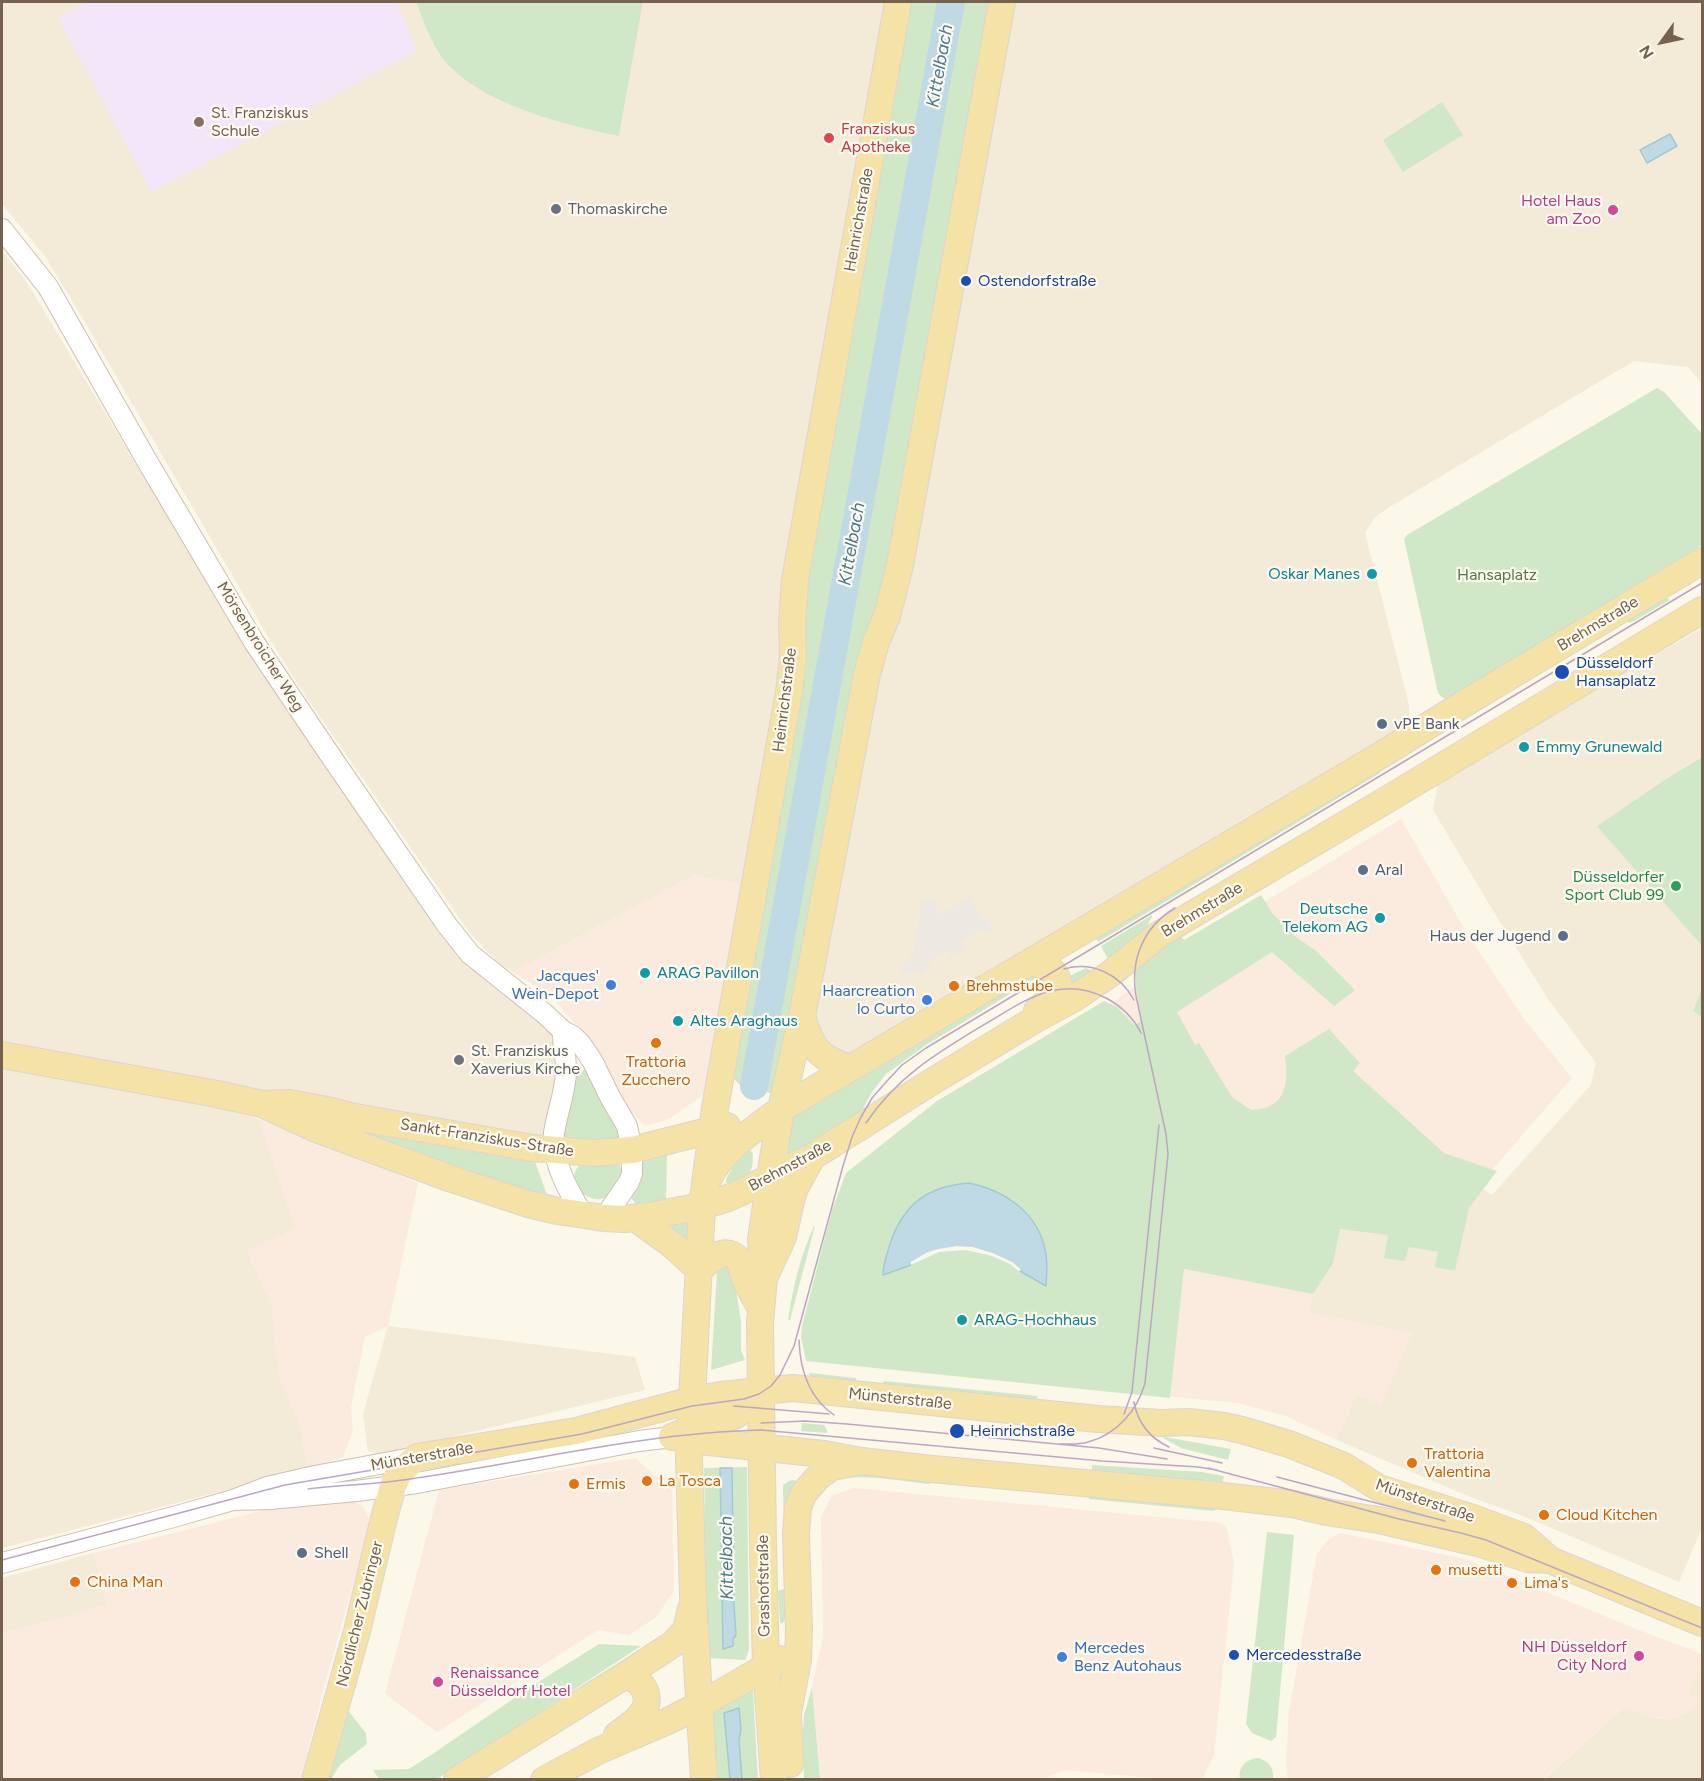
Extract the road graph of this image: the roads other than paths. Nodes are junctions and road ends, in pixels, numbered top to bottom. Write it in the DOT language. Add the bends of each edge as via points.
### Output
graph roads {
  1 [pos="898,2"];
  2 [pos="1002,2"];
  3 [pos="2,229"];
  4 [pos="1702,561"];
  5 [pos="1702,610"];
  6 [pos="1030,962"];
  7 [pos="802,1016"];
  8 [pos="1034,1020"];
  9 [pos="563,1031"];
  10 [pos="2,1055"];
  11 [pos="593,1062"];
  12 [pos="851,1068"];
  13 [pos="566,1073"];
  14 [pos="262,1104"];
  15 [pos="781,1109"];
  16 [pos="734,1128"];
  17 [pos="629,1138"];
  18 [pos="554,1150"];
  19 [pos="812,1157"];
  20 [pos="770,1177"];
  21 [pos="704,1195"];
  22 [pos="593,1217"];
  23 [pos="635,1218"];
  24 [pos="700,1270"];
  25 [pos="764,1278"];
  26 [pos="760,1306"];
  27 [pos="761,1392"];
  28 [pos="692,1400"];
  29 [pos="684,1435"];
  30 [pos="762,1447"];
  31 [pos="417,1457"];
  32 [pos="861,1461"];
  33 [pos="393,1486"];
  34 [pos="356,1491"];
  35 [pos="233,1500"];
  36 [pos="384,1518"];
  37 [pos="1550,1560"];
  38 [pos="2,1563"];
  39 [pos="693,1597"];
  40 [pos="1702,1623"];
  41 [pos="799,1630"];
  42 [pos="759,1671"];
  43 [pos="624,1676"];
  44 [pos="704,1703"];
  45 [pos="598,1751"];
  46 [pos="315,1779"];
  47 [pos="457,1779"];
  48 [pos="544,1779"];
  49 [pos="704,1779"];
  50 [pos="774,1779"];
  51 [pos="791,1779"];
  1 -- 16 [label="main road, Heinrichstraße" via="795,580 793,657"];
  2 -- 7 [label="main road" via="900,565 867,674"];
  3 -- 9 [label="street, Mörsenbroicher Weg" via="52,295 254,642 440,916 470,954"];
  4 -- 6 [label="main road, Brehmstraße"];
  5 -- 8 [label="main road, Brehmstraße" via="1183,920 1087,990"];
  6 -- 8 [label="main road" via="1054,972 1059,985 1037,1010"];
  6 -- 12 [label="main road, Brehmstraße"];
  7 -- 12 [label="main road" via="816,1050"];
  7 -- 15 [label="main road"];
  8 -- 19 [label="main road, Brehmstraße"];
  9 -- 11 [label="street, Mörsenbroicher Weg" via="581,1044"];
  9 -- 13 [label="street"];
  10 -- 14 [label="main road, Sankt-Franziskus-Straße"];
  11 -- 13 [label="street"];
  11 -- 17 [label="street, Mörsenbroicher Weg"];
  12 -- 15 [label="main road, Brehmstraße"];
  13 -- 18 [label="street"];
  14 -- 18 [label="main road, Sankt-Franziskus-Straße" via="289,1103"];
  14 -- 22 [label="main road, Sankt-Franziskus-Straße" via="314,1128 449,1178 528,1204"];
  15 -- 16 [label="main road, Brehmstraße"];
  15 -- 20 [label="main road"];
  16 -- 17 [label="main road, Sankt-Franziskus-Straße" via="673,1141"];
  16 -- 20 [label="main road" via="759,1139"];
  16 -- 21 [label="main road, Heinrichstraße"];
  16 -- 21 [label="main road, Brehmstraße"];
  17 -- 18 [label="main road, Sankt-Franziskus-Straße" via="594,1153"];
  17 -- 22 [label="street" via="629,1182"];
  18 -- 22 [label="street" via="562,1175"];
  19 -- 20 [label="main road, Brehmstraße"];
  19 -- 25 [label="main road" via="795,1188 783,1237"];
  20 -- 21 [label="main road, Brehmstraße" via="728,1198"];
  20 -- 25 [label="main road" via="761,1240"];
  21 -- 23 [label="main road, Sankt-Franziskus-Straße"];
  21 -- 24 [label="main road, Heinrichstraße"];
  22 -- 23 [label="main road, Sankt-Franziskus-Straße"];
  23 -- 24 [label="main road"];
  24 -- 26 [label="main road" via="722,1253 737,1258"];
  24 -- 28 [label="main road, Heinrichstraße"];
  25 -- 26 [label="main road"];
  26 -- 27 [label="main road"];
  27 -- 28 [label="main road, Münsterstraße"];
  27 -- 29 [label="main road" via="734,1416"];
  27 -- 30 [label="main road, Grashofstraße"];
  27 -- 37 [label="main road, Münsterstraße" via="793,1388 1237,1429 1344,1466 1379,1488 1524,1537"];
  28 -- 29 [label="main road"];
  28 -- 31 [label="main road, Münsterstraße" via="576,1431"];
  29 -- 30 [label="main road, Münsterstraße"];
  29 -- 33 [label="street, Münsterstraße"];
  29 -- 39 [label="main road"];
  30 -- 32 [label="main road, Münsterstraße"];
  30 -- 42 [label="main road, Grashofstraße"];
  31 -- 33 [label="main road, Nördlicher Zubringer" via="399,1473"];
  31 -- 35 [label="street, Münsterstraße" via="267,1487"];
  32 -- 37 [label="main road, Münsterstraße" via="1293,1504 1478,1543 1528,1559"];
  32 -- 41 [label="main road" via="825,1471 801,1499 796,1534"];
  33 -- 34 [label="street, Münsterstraße"];
  33 -- 36 [label="main road, Nördlicher Zubringer"];
  34 -- 35 [label="street, Münsterstraße"];
  34 -- 36 [label="street"];
  35 -- 38 [label="street, Münsterstraße"];
  36 -- 46 [label="main road, Nördlicher Zubringer"];
  37 -- 40 [label="main road, Münsterstraße"];
  39 -- 43 [label="main road" via="686,1630 680,1638"];
  39 -- 44 [label="main road"];
  41 -- 42 [label="main road" via="780,1659"];
  41 -- 51 [label="main road" via="788,1713"];
  42 -- 44 [label="main road"];
  42 -- 50 [label="main road, Grashofstraße"];
  43 -- 45 [label="main road" via="637,1680 645,1689 642,1714"];
  43 -- 47 [label="main road"];
  44 -- 45 [label="main road"];
  44 -- 49 [label="main road"];
  45 -- 48 [label="main road"];
}
